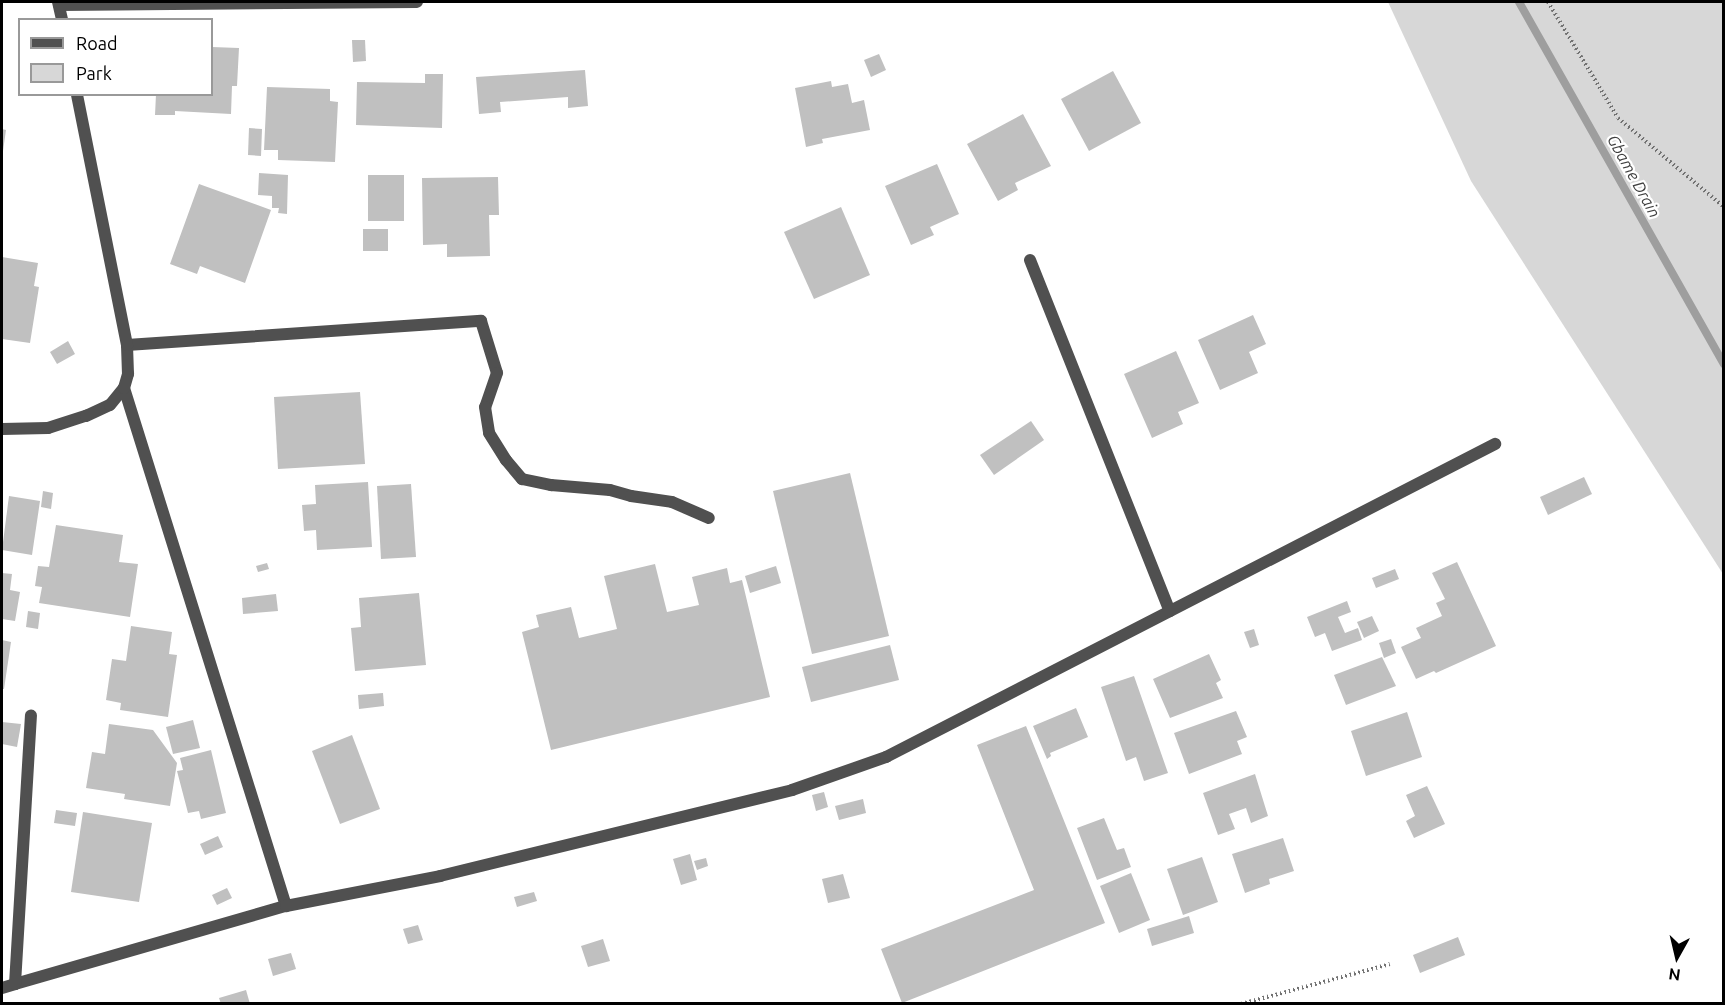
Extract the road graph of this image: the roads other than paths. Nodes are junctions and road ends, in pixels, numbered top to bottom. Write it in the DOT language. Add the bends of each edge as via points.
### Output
graph roads {
  1 [pos="417,2"];
  2 [pos="59,3"];
  3 [pos="62,18"];
  4 [pos="77,96"];
  5 [pos="1030,260"];
  6 [pos="127,345"];
  7 [pos="124,388"];
  8 [pos="2,429"];
  9 [pos="1495,444"];
  10 [pos="709,518"];
  11 [pos="1170,611"];
  12 [pos="31,715"];
  13 [pos="286,906"];
  14 [pos="15,984"];
  15 [pos="2,988"];
  1 -- 2 [label="street"];
  2 -- 3 [label="street"];
  4 -- 6 [label="street"];
  5 -- 11 [label="street"];
  6 -- 7 [label="street" via="128,374"];
  6 -- 10 [label="street" via="481,321 497,373 485,407 489,433 522,479 672,502"];
  7 -- 8 [label="street" via="110,405 86,416 48,428"];
  7 -- 13 [label="street"];
  9 -- 11 [label="street"];
  11 -- 13 [label="street" via="886,757 792,790 440,876"];
  12 -- 14 [label="street"];
  13 -- 14 [label="street"];
  14 -- 15 [label="street"];
}
